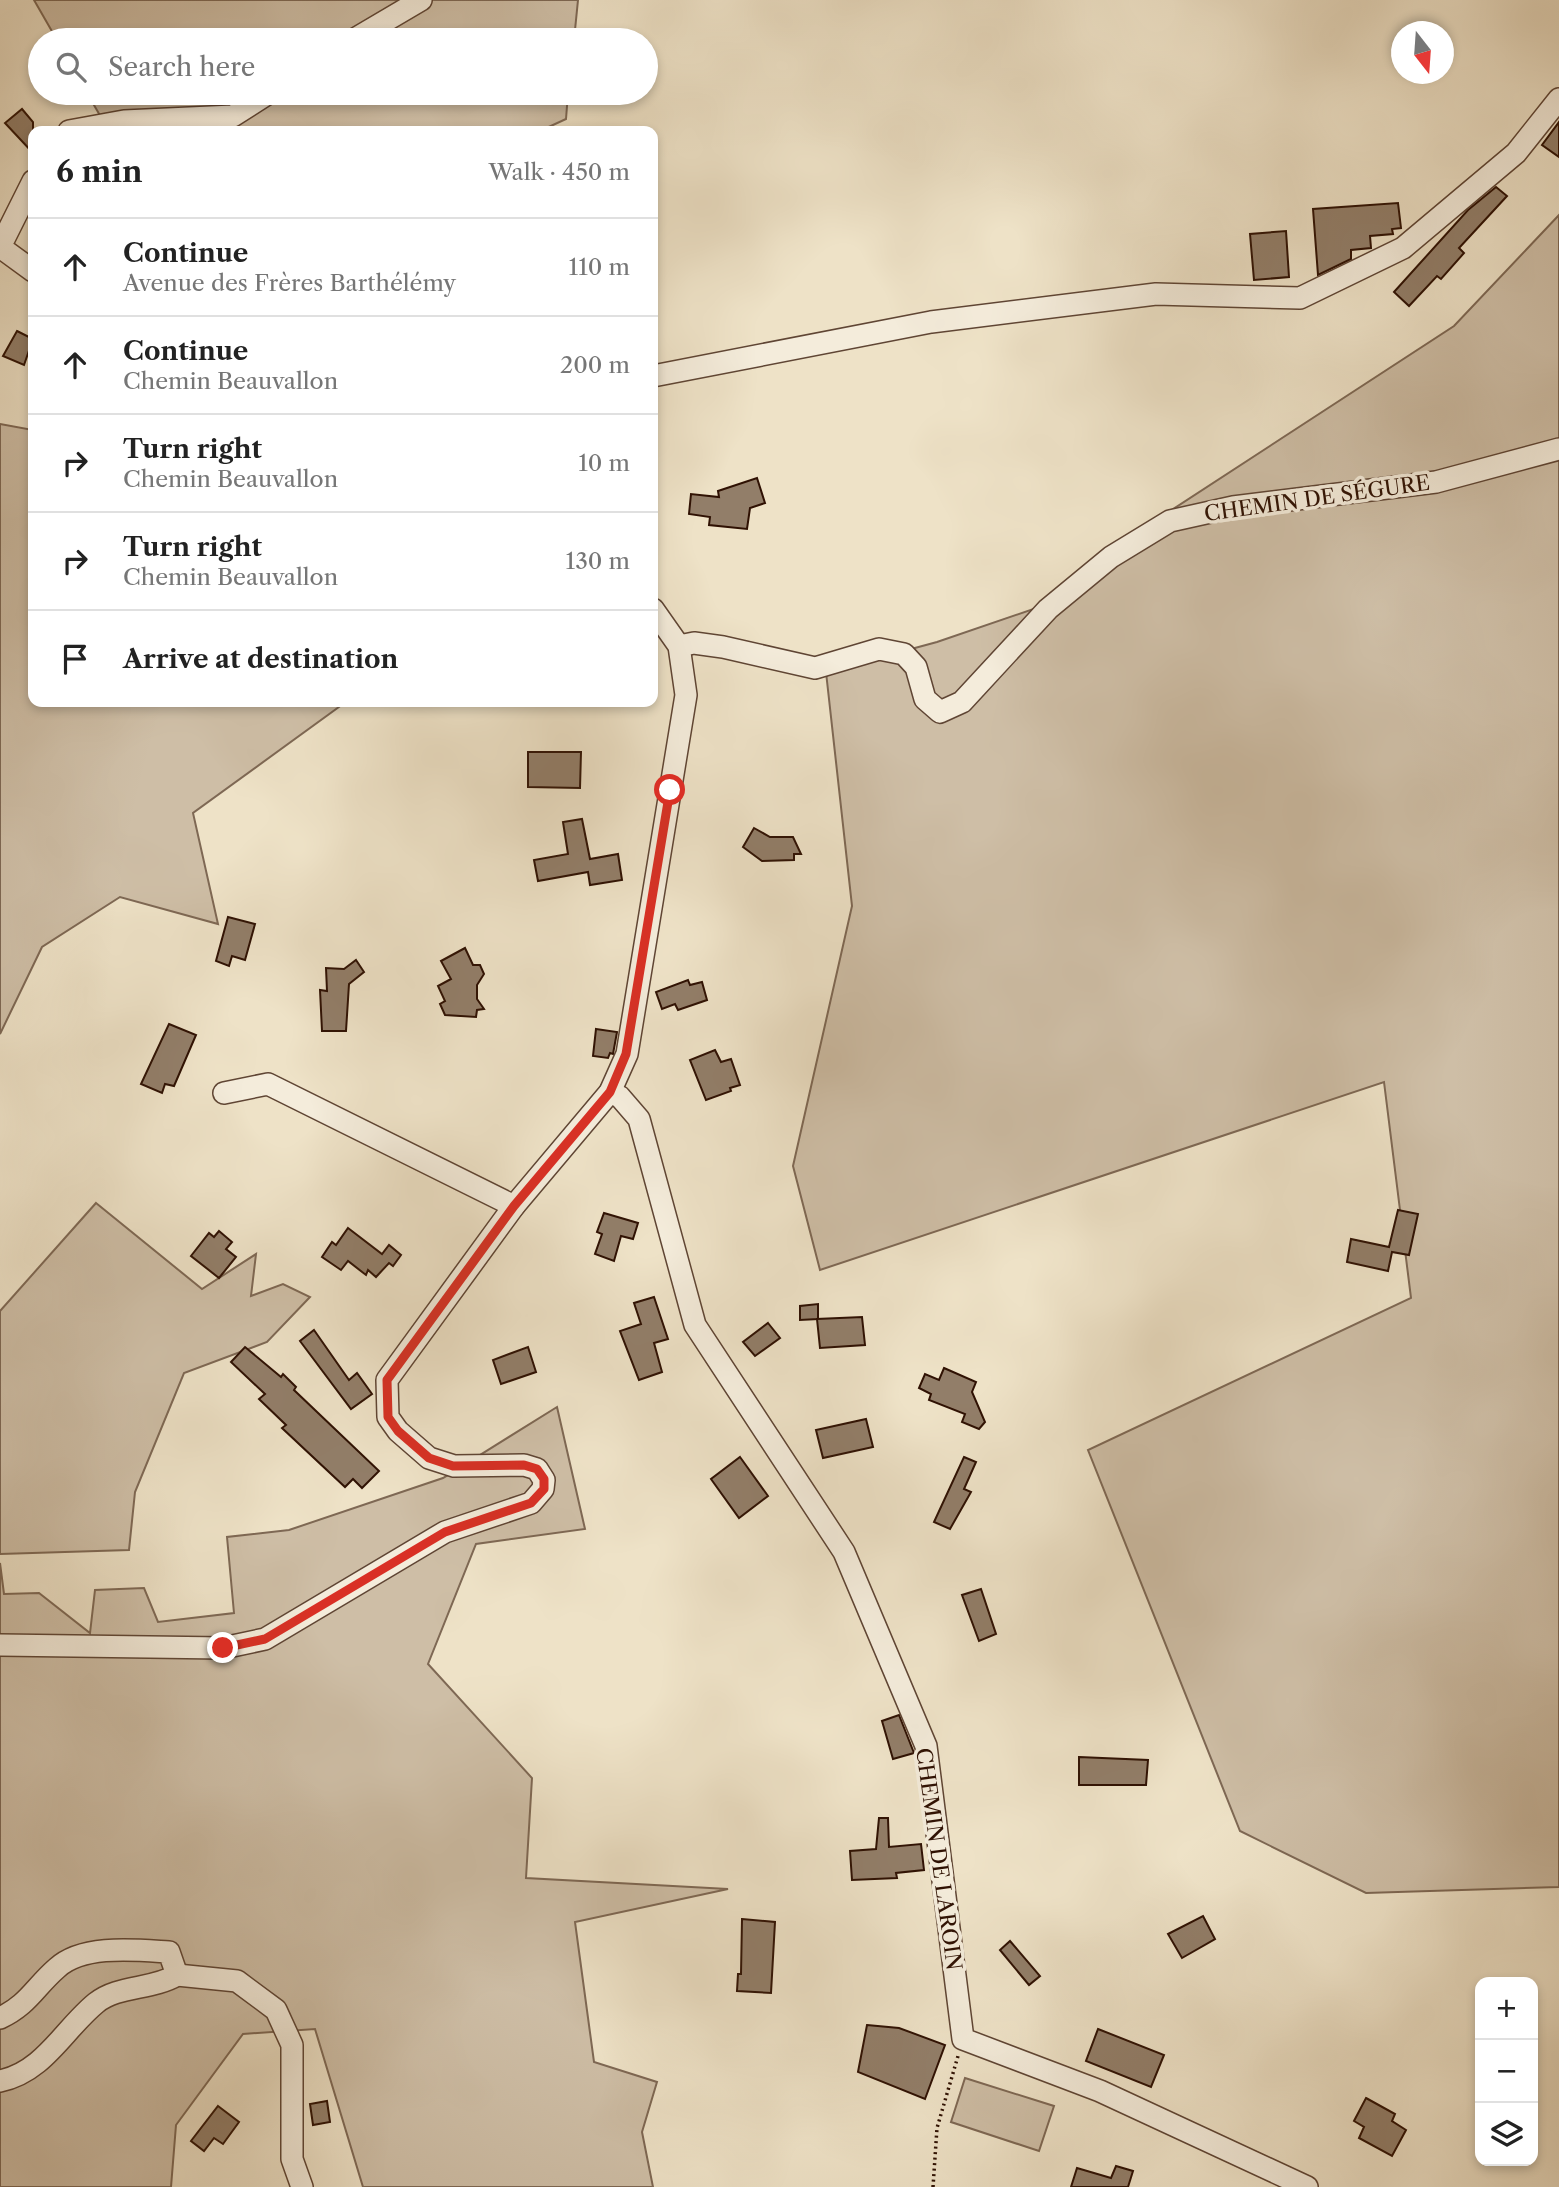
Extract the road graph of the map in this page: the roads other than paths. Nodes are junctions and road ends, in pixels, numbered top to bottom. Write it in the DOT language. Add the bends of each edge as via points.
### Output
graph roads {
  1 [pos="421,0"];
  2 [pos="373,28"];
  3 [pos="1559,99"];
  4 [pos="250,105"];
  5 [pos="96,126"];
  6 [pos="28,191"];
  7 [pos="0,247"];
  8 [pos="28,267"];
  9 [pos="658,375"];
  10 [pos="1559,449"];
  11 [pos="658,616"];
  12 [pos="679,646"];
  13 [pos="610,1092"];
  14 [pos="224,1093"];
  15 [pos="514,1206"];
  16 [pos="0,1645"];
  17 [pos="177,1975"];
  18 [pos="0,2018"];
  19 [pos="0,2081"];
  20 [pos="302,2187"];
  21 [pos="1307,2187"];
  1 -- 2 [label="street"];
  3 -- 9 [label="street" via="1516,153 1403,248 1300,298 1129,297 931,322"];
  4 -- 5 [label="street" via="233,116"];
  6 -- 7 [label="street"];
  7 -- 8 [label="street"];
  10 -- 12 [label="street, CHEMIN DE SÉGURE" via="1436,482 1233,507 1170,521 1111,557 1059,600 962,702 940,712 925,699 916,667 904,654 879,649 815,668 723,647"];
  11 -- 12 [label="street"];
  12 -- 13 [label="street" via="686,695 626,1054"];
  13 -- 15 [label="street"];
  13 -- 21 [label="street, CHEMIN DE LAROIN" via="621,1097 639,1119 695,1325 845,1552 926,1746 963,2039 1100,2091"];
  14 -- 15 [label="street" via="268,1084"];
  15 -- 16 [label="street" via="387,1380 385,1402 398,1431 429,1458 453,1466 524,1465 537,1469 544,1489 531,1503 445,1532 265,1639 223,1648"];
  17 -- 18 [label="street" via="169,1952 97,1952 73,1957 21,2008"];
  17 -- 19 [label="street" via="163,1983 110,1994 46,2057"];
  17 -- 20 [label="street" via="237,1981 276,2010 292,2045 292,2159"];
}
